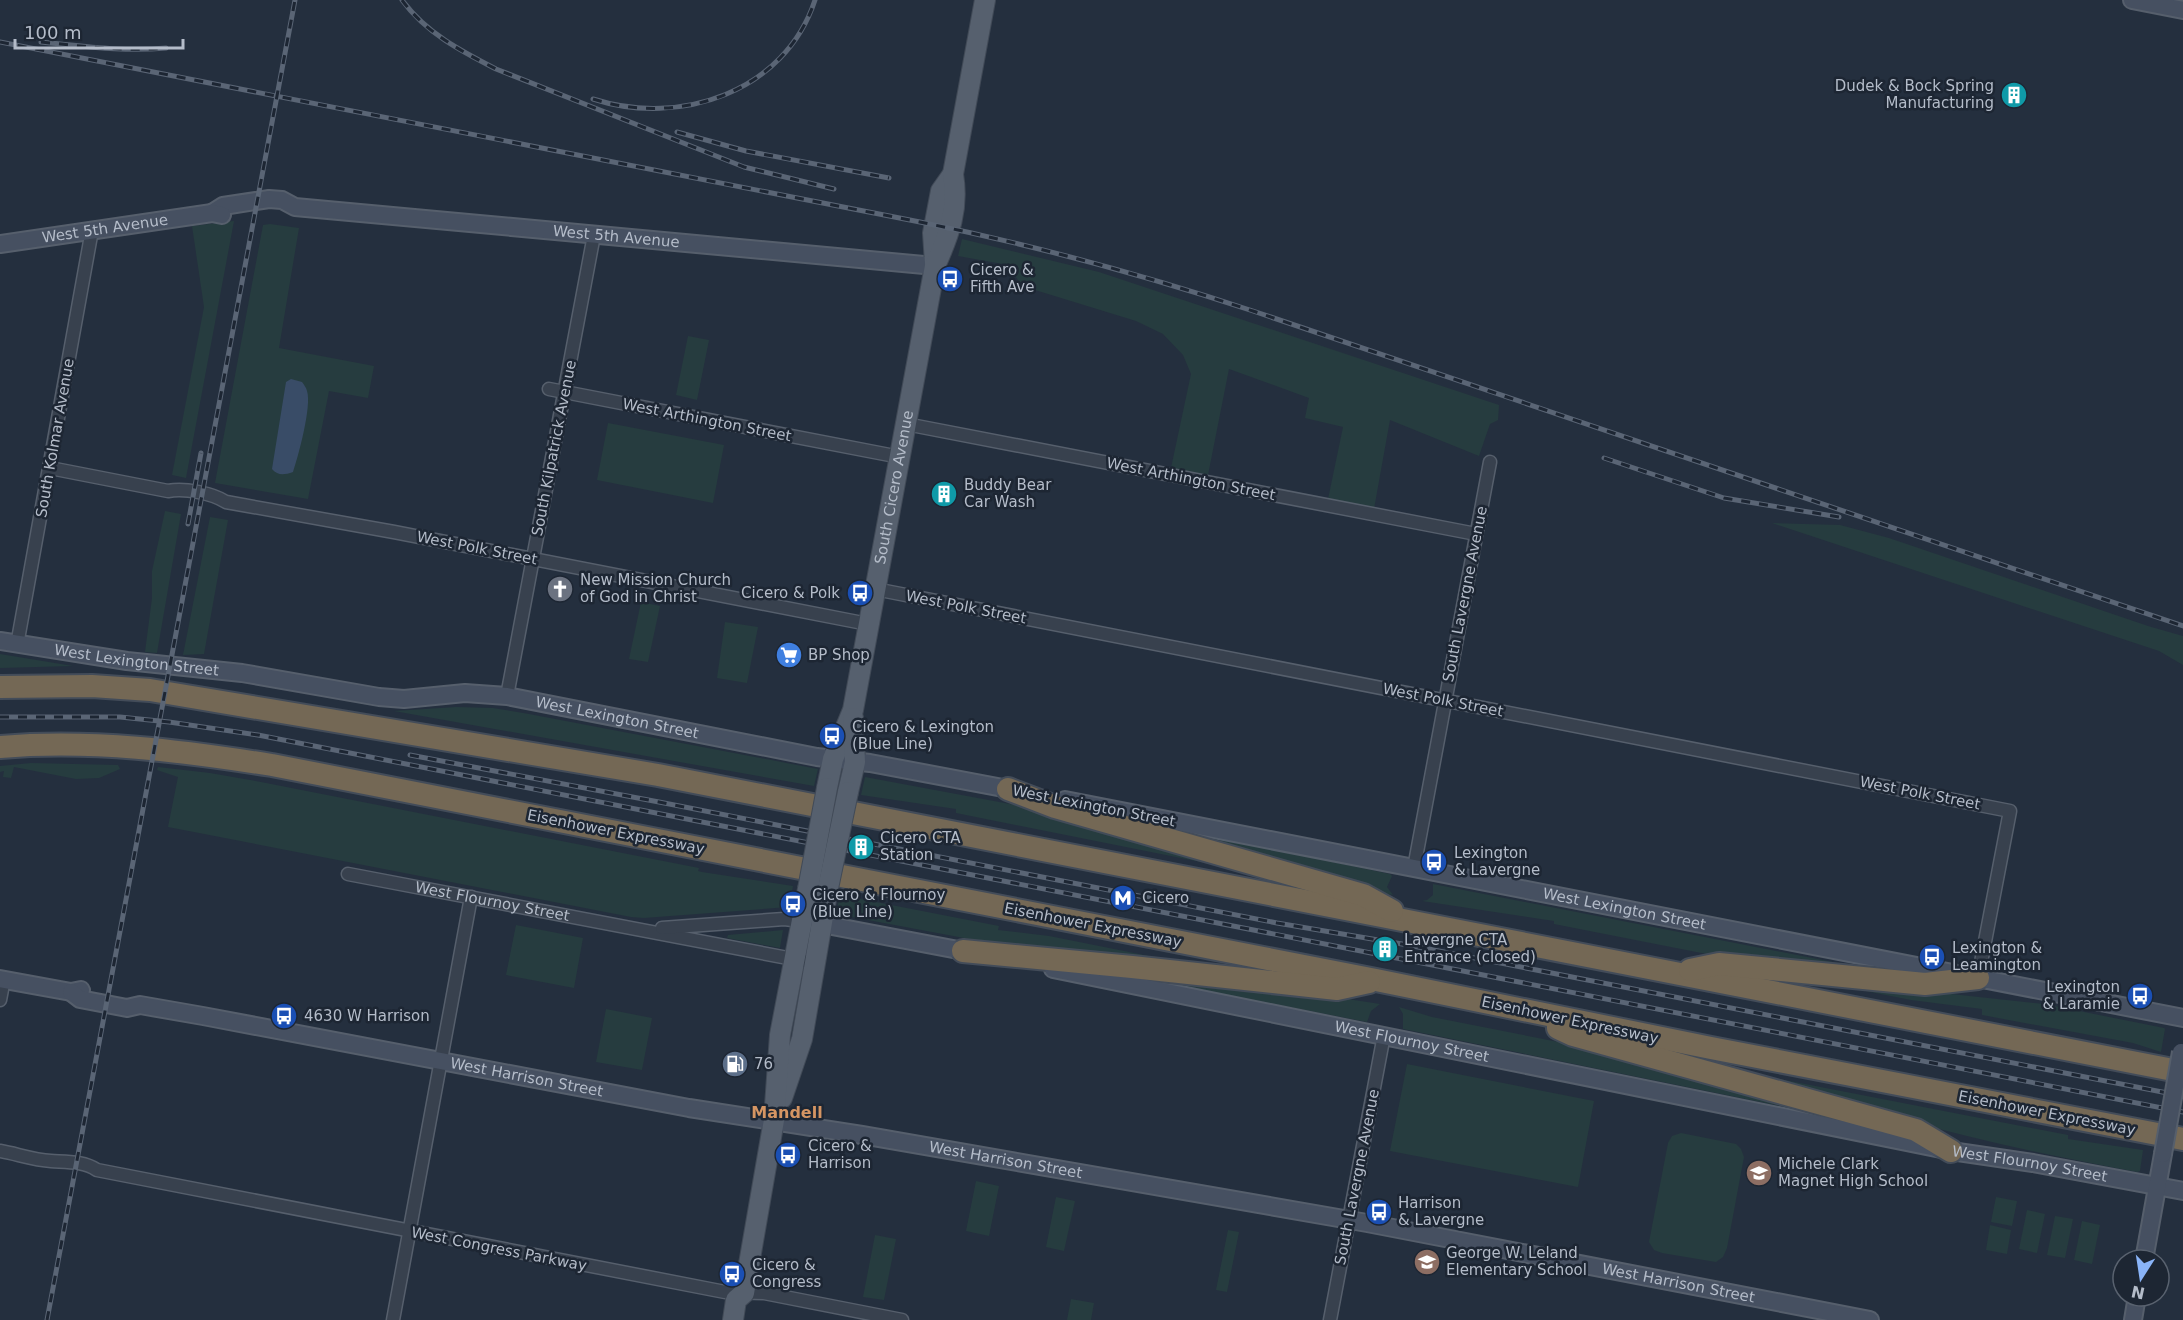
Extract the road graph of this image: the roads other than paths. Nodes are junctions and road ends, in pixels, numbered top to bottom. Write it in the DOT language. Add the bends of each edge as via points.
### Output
graph roads {
  1 [pos="985,0"];
  2 [pos="2132,0"];
  3 [pos="2183,10"];
  4 [pos="92,230"];
  5 [pos="594,235"];
  6 [pos="0,244"];
  7 [pos="935,266"];
  8 [pos="549,389"];
  9 [pos="565,392"];
  10 [pos="906,424"];
  11 [pos="900,457"];
  12 [pos="1490,462"];
  13 [pos="50,468"];
  14 [pos="1476,534"];
  15 [pos="533,559"];
  16 [pos="875,590"];
  17 [pos="868,624"];
  18 [pos="0,641"];
  19 [pos="17,645"];
  20 [pos="0,687"];
  21 [pos="507,696"];
  22 [pos="1445,700"];
  23 [pos="853,710"];
  24 [pos="0,747"];
  25 [pos="833,759"];
  26 [pos="855,762"];
  27 [pos="1008,789"];
  28 [pos="1414,868"];
  29 [pos="348,874"];
  30 [pos="817,891"];
  31 [pos="471,897"];
  32 [pos="811,922"];
  33 [pos="1412,922"];
  34 [pos="637,929"];
  35 [pos="963,951"];
  36 [pos="793,959"];
  37 [pos="814,963"];
  38 [pos="1676,972"];
  39 [pos="1978,978"];
  40 [pos="2,979"];
  41 [pos="1376,980"];
  42 [pos="0,1000"];
  43 [pos="1525,1010"];
  44 [pos="2183,1018"];
  45 [pos="1384,1035"];
  46 [pos="2182,1055"];
  47 [pos="441,1062"];
  48 [pos="774,1120"];
  49 [pos="2183,1139"];
  50 [pos="0,1151"];
  51 [pos="1951,1151"];
  52 [pos="2157,1186"];
  53 [pos="2183,1191"];
  54 [pos="1348,1220"];
  55 [pos="409,1231"];
  56 [pos="2146,1248"];
  57 [pos="744,1293"];
  58 [pos="393,1320"];
  59 [pos="733,1320"];
  60 [pos="746,1320"];
  61 [pos="902,1320"];
  62 [pos="1329,1320"];
  63 [pos="1870,1320"];
  1 -- 7 [label="main road, South Cicero Avenue" via="952,174 941,191 933,233"];
  2 -- 3 [label="street"];
  4 -- 5 [label="street, West 5th Avenue" via="212,213 223,206 269,199 295,207"];
  4 -- 6 [label="street, West 5th Avenue"];
  4 -- 13 [label="street, South Kolmar Avenue"];
  5 -- 7 [label="street, West 5th Avenue"];
  5 -- 9 [label="street, South Kilpatrick Avenue"];
  7 -- 10 [label="main road, South Cicero Avenue"];
  8 -- 9 [label="street, West Arthington Street"];
  9 -- 11 [label="street, West Arthington Street"];
  9 -- 15 [label="street, South Kilpatrick Avenue"];
  10 -- 11 [label="main road, South Cicero Avenue"];
  10 -- 14 [label="street, West Arthington Street"];
  11 -- 16 [label="main road, South Cicero Avenue"];
  12 -- 14 [label="street, South Lavergne Avenue"];
  13 -- 15 [label="street, West Polk Street"];
  13 -- 19 [label="street, South Kolmar Avenue"];
  14 -- 22 [label="street, South Lavergne Avenue"];
  15 -- 17 [label="street, West Polk Street"];
  15 -- 21 [label="street, South Kilpatrick Avenue"];
  16 -- 17 [label="main road, South Cicero Avenue"];
  16 -- 22 [label="street, West Polk Street"];
  17 -- 23 [label="main road, South Cicero Avenue"];
  18 -- 19 [label="street, West Lexington Street"];
  19 -- 21 [label="street, West Lexington Street" via="242,673 379,697 404,699 465,693"];
  20 -- 33 [label="highway" via="92,686 234,703 669,778"];
  21 -- 25 [label="street, West Lexington Street"];
  22 -- 28 [label="street, South Lavergne Avenue"];
  22 -- 39 [label="street, West Polk Street" via="2010,811"];
  23 -- 25 [label="main road, South Cicero Avenue"];
  23 -- 26 [label="main road, South Cicero Avenue"];
  24 -- 41 [label="highway, Eisenhower Expressway" via="131,746 272,765"];
  25 -- 26 [label="street, West Lexington Street"];
  25 -- 30 [label="main road, South Cicero Avenue, bridge"];
  26 -- 27 [label="street, West Lexington Street"];
  26 -- 30 [label="main road, South Cicero Avenue, bridge"];
  27 -- 28 [label="street, West Lexington Street"];
  27 -- 33 [label="highway" via="1055,807 1363,895"];
  28 -- 39 [label="street, West Lexington Street"];
  29 -- 31 [label="street, West Flournoy Street"];
  30 -- 32 [label="main road, South Cicero Avenue"];
  31 -- 34 [label="street, West Flournoy Street"];
  31 -- 47 [label="street"];
  32 -- 34 [label="street, West Flournoy Street" via="784,919"];
  32 -- 35 [label="street, West Flournoy Street"];
  32 -- 36 [label="main road, South Cicero Avenue"];
  32 -- 37 [label="main road, South Cicero Avenue"];
  33 -- 38 [label="highway"];
  34 -- 36 [label="street, West Flournoy Street"];
  35 -- 41 [label="highway" via="1337,989"];
  35 -- 45 [label="street, West Flournoy Street"];
  36 -- 37 [label="street, West Flournoy Street"];
  36 -- 48 [label="main road, South Cicero Avenue" via="779,1046"];
  37 -- 48 [label="main road, South Cicero Avenue" via="802,1039"];
  38 -- 39 [label="highway" via="1719,964 1925,984"];
  38 -- 46 [label="highway"];
  39 -- 44 [label="street, West Lexington Street"];
  40 -- 42 [label="street"];
  40 -- 47 [label="street, West Harrison Street" via="128,998 140,1005"];
  41 -- 43 [label="highway, Eisenhower Expressway"];
  43 -- 49 [label="highway, Eisenhower Expressway"];
  43 -- 51 [label="highway" via="1574,1035 1916,1130"];
  45 -- 51 [label="street, West Flournoy Street"];
  45 -- 54 [label="street, South Lavergne Avenue"];
  46 -- 52 [label="street, bridge"];
  47 -- 48 [label="street, West Harrison Street"];
  47 -- 55 [label="street"];
  48 -- 54 [label="street, West Harrison Street"];
  48 -- 57 [label="main road, South Cicero Avenue"];
  50 -- 55 [label="street, West Congress Parkway"];
  51 -- 52 [label="street, West Flournoy Street"];
  52 -- 53 [label="street, West Flournoy Street"];
  52 -- 56 [label="street"];
  54 -- 62 [label="street, South Lavergne Avenue"];
  54 -- 63 [label="street, West Harrison Street"];
  55 -- 57 [label="street, West Congress Parkway"];
  55 -- 58 [label="street"];
  57 -- 59 [label="main road, South Cicero Avenue" via="736,1300"];
  57 -- 60 [label="main road, South Cicero Avenue" via="750,1302"];
  57 -- 61 [label="street, West Congress Parkway" via="764,1293"];
}
